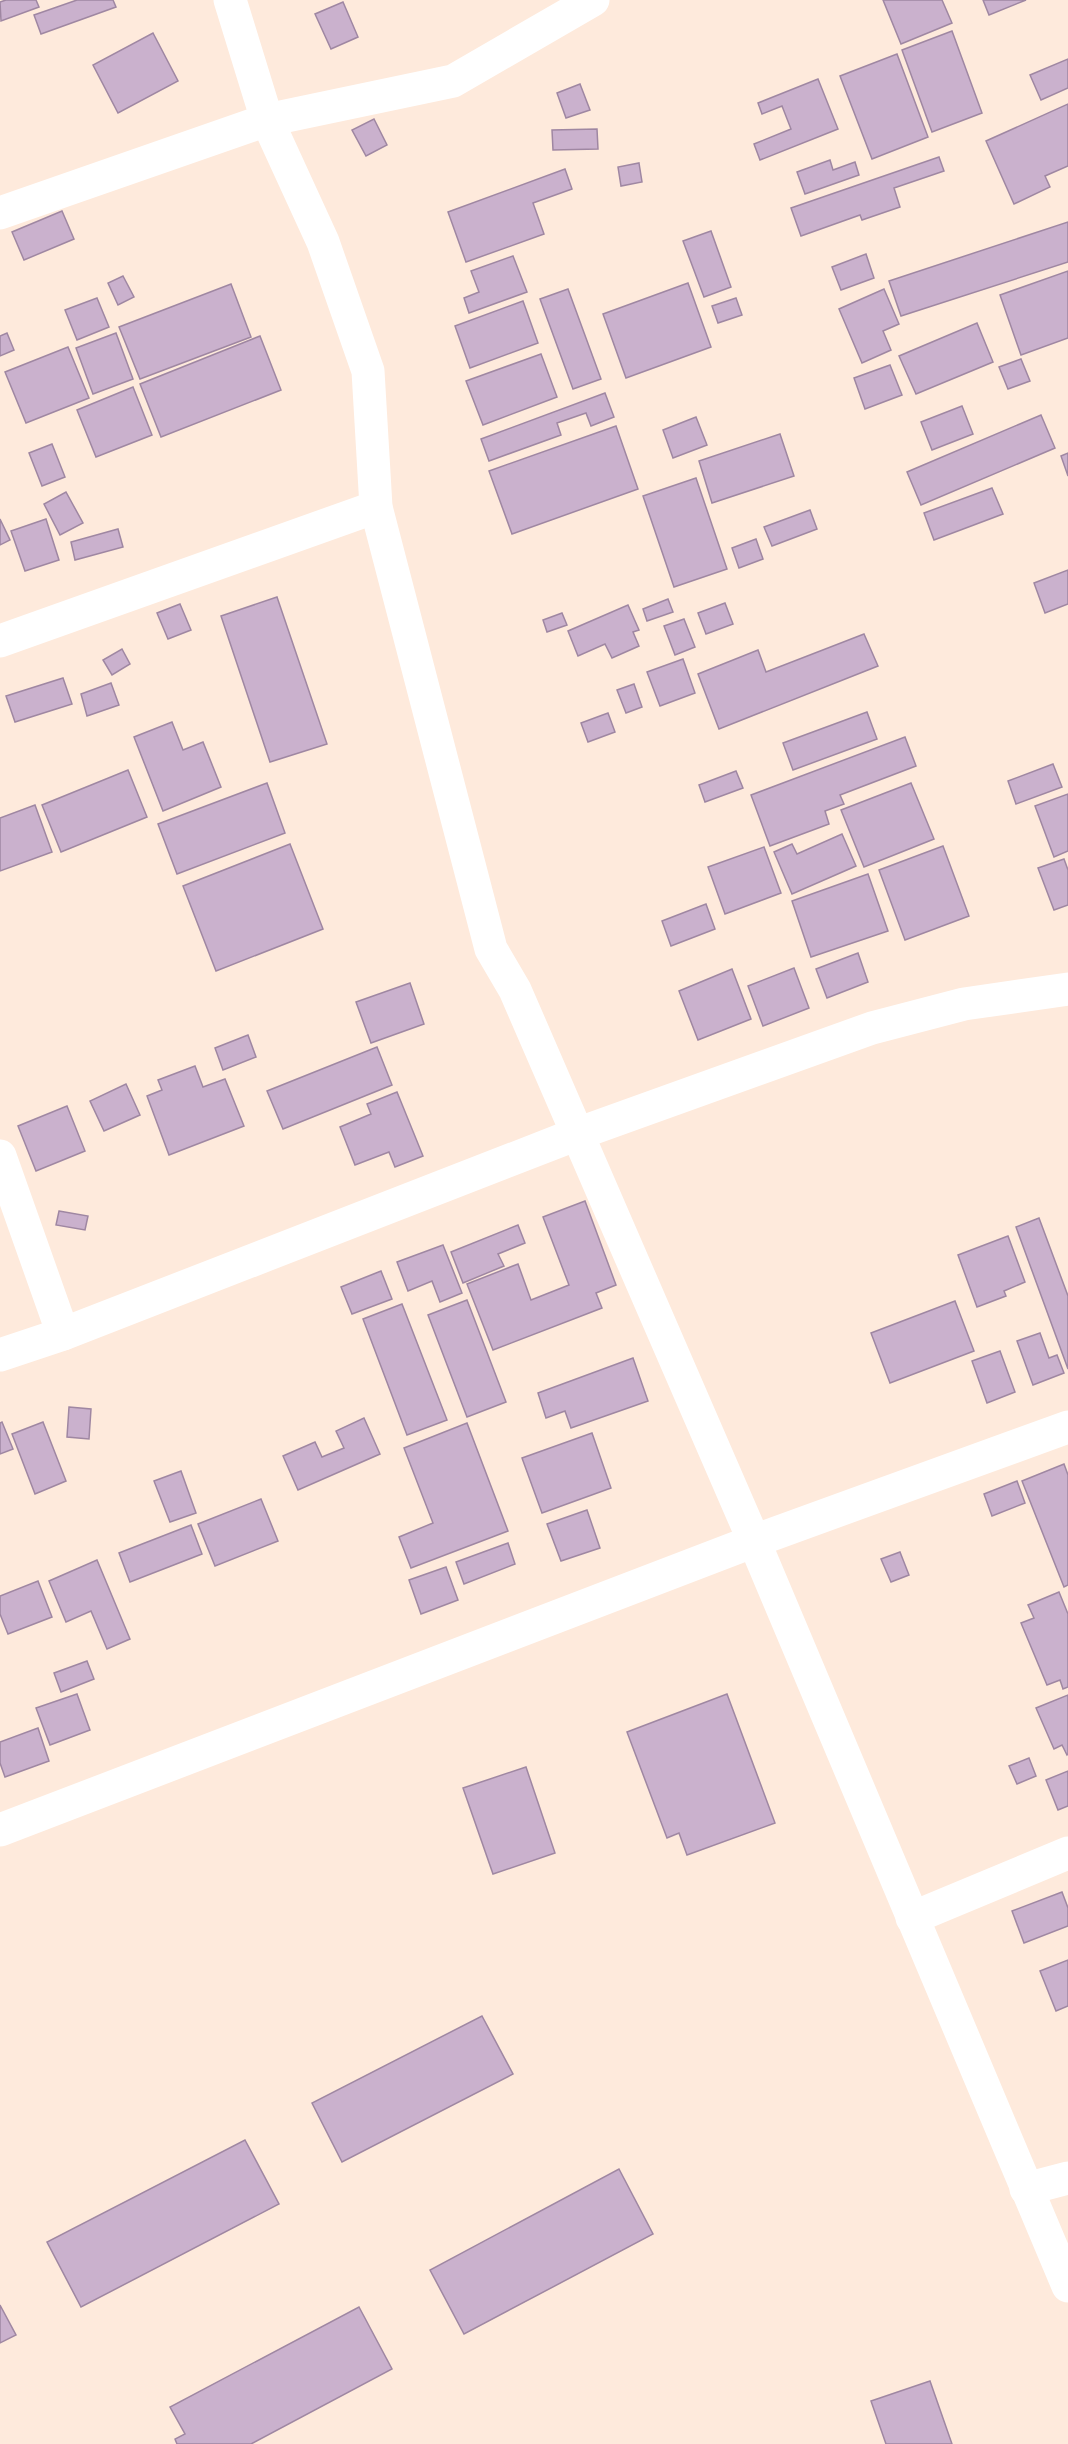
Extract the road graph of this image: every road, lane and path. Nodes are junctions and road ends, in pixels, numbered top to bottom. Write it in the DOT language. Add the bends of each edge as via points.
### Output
graph roads {
  1 [pos="230,0"];
  2 [pos="593,0"];
  3 [pos="267,120"];
  4 [pos="0,213"];
  5 [pos="376,507"];
  6 [pos="0,641"];
  7 [pos="1068,989"];
  8 [pos="577,1134"];
  9 [pos="0,1156"];
  10 [pos="63,1334"];
  11 [pos="0,1355"];
  12 [pos="1068,1427"];
  13 [pos="754,1540"];
  14 [pos="0,1830"];
  15 [pos="1068,1853"];
  16 [pos="912,1918"];
  17 [pos="1068,2178"];
  18 [pos="1026,2189"];
  19 [pos="1068,2286"];
  1 -- 3 [label="street"];
  2 -- 3 [label="street" via="453,81"];
  3 -- 4 [label="street"];
  3 -- 5 [label="street" via="323,242 368,371"];
  5 -- 6 [label="street"];
  5 -- 8 [label="street" via="491,949 515,990"];
  7 -- 8 [label="street" via="964,1004 872,1028"];
  8 -- 10 [label="street"];
  8 -- 13 [label="street"];
  9 -- 10 [label="street"];
  10 -- 11 [label="street"];
  12 -- 13 [label="street"];
  13 -- 14 [label="street"];
  13 -- 16 [label="street"];
  15 -- 16 [label="street"];
  16 -- 18 [label="street"];
  17 -- 18 [label="street"];
  18 -- 19 [label="street"];
}
